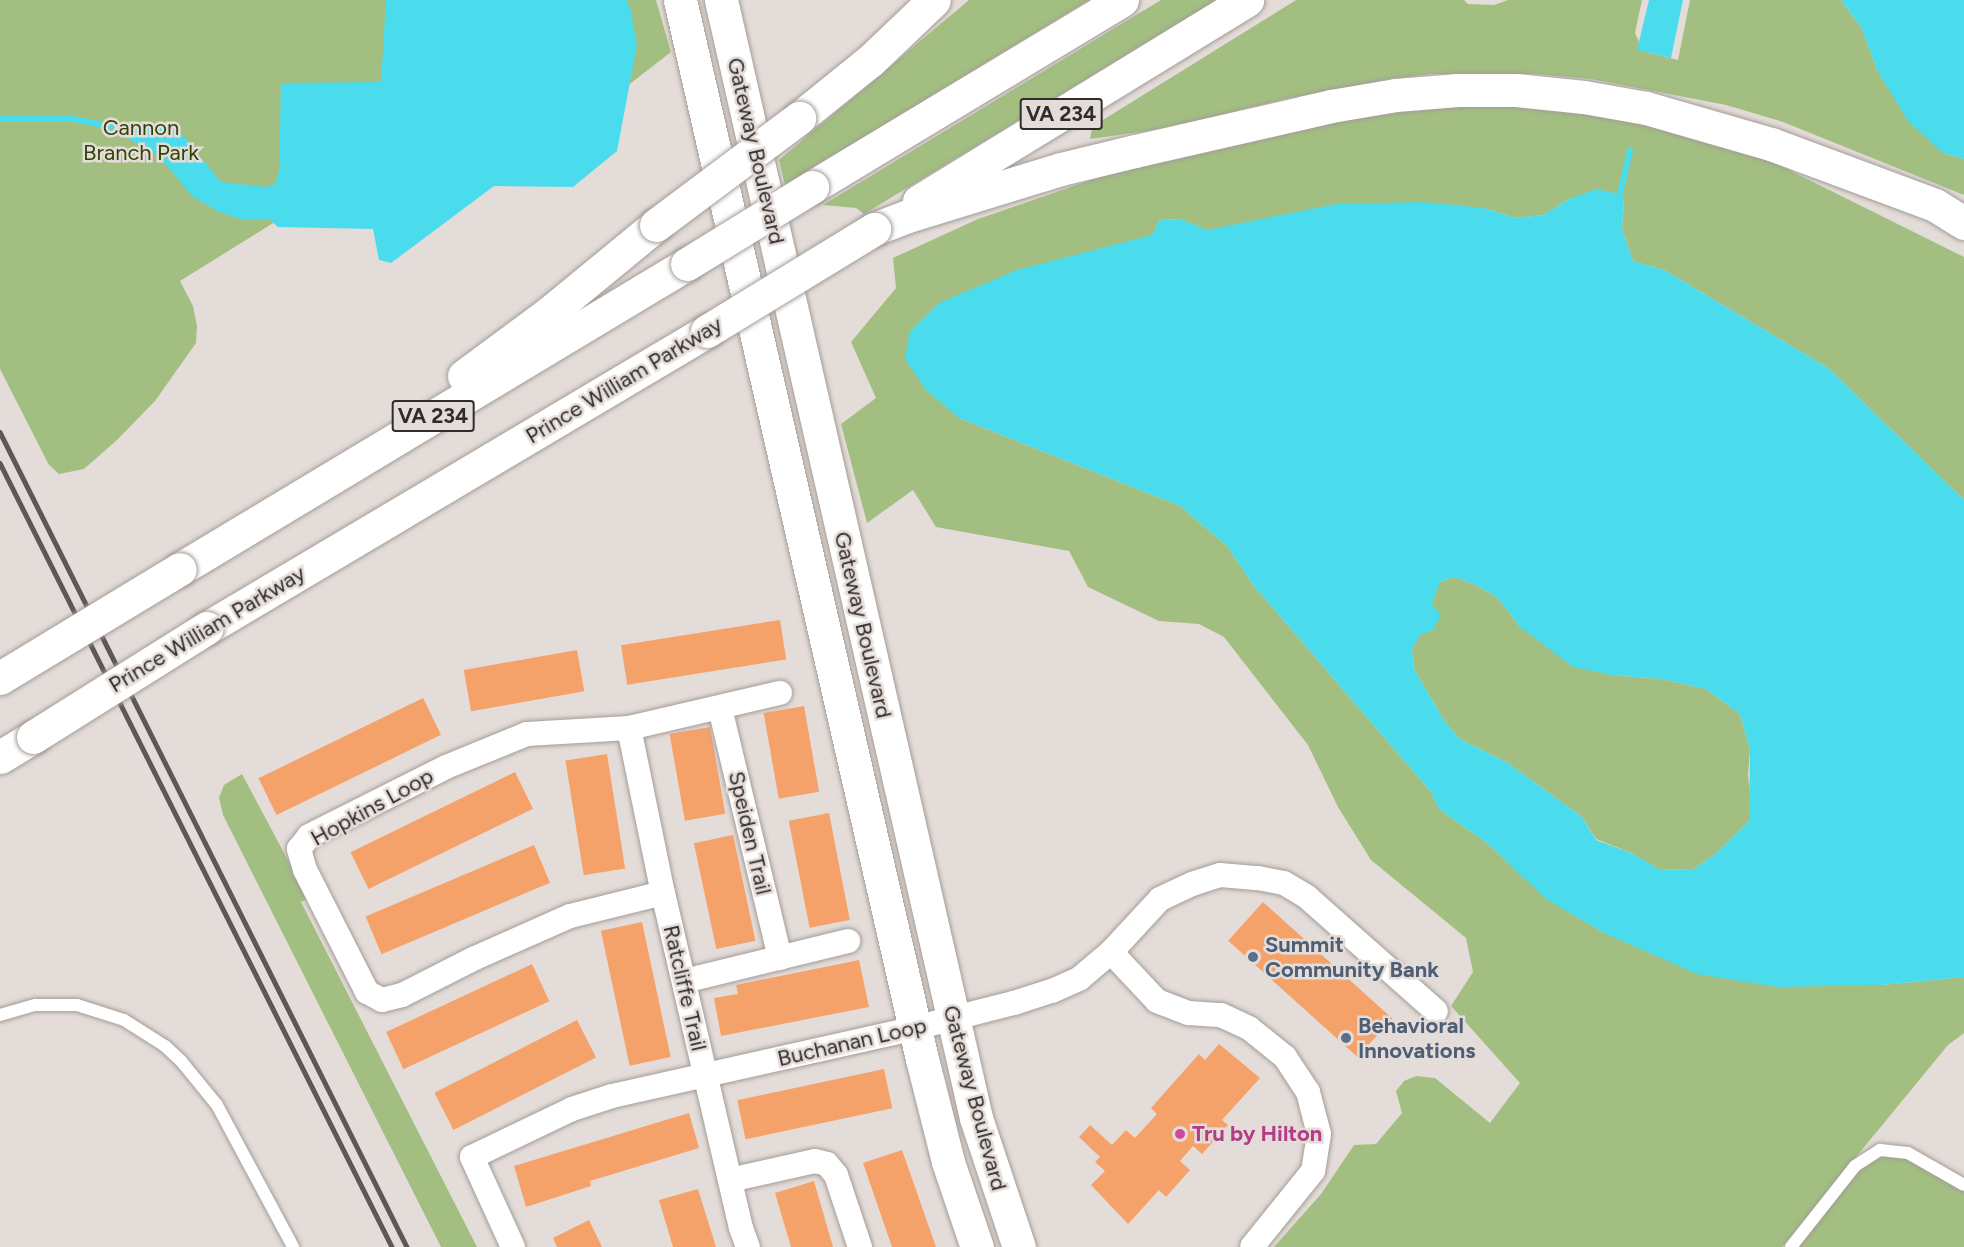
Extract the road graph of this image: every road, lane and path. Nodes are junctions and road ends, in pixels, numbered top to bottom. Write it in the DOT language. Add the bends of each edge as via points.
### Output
graph roads {
  1 [pos="680,0"];
  2 [pos="722,0"];
  3 [pos="934,0"];
  4 [pos="947,0"];
  5 [pos="1122,0"];
  6 [pos="1247,0"];
  7 [pos="870,61"];
  8 [pos="1949,211"];
  9 [pos="1964,223"];
  10 [pos="874,229"];
  11 [pos="305,493"];
  12 [pos="0,678"];
  13 [pos="780,693"];
  14 [pos="720,708"];
  15 [pos="629,728"];
  16 [pos="0,757"];
  17 [pos="663,893"];
  18 [pos="848,941"];
  19 [pos="1111,952"];
  20 [pos="780,958"];
  21 [pos="684,981"];
  22 [pos="1436,1011"];
  23 [pos="0,1015"];
  24 [pos="954,1017"];
  25 [pos="915,1028"];
  26 [pos="706,1076"];
  27 [pos="730,1180"];
  28 [pos="1964,1185"];
  29 [pos="293,1247"];
  30 [pos="513,1247"];
  31 [pos="748,1247"];
  32 [pos="860,1247"];
  33 [pos="977,1247"];
  34 [pos="1019,1247"];
  35 [pos="1252,1247"];
  36 [pos="1791,1247"];
  1 -- 25 [label="main road, Gateway Boulevard"];
  2 -- 24 [label="main road, Gateway Boulevard"];
  3 -- 7 [label="main road"];
  4 -- 7 [label="main road"];
  5 -- 11 [label="main road, VA 234, bridge"];
  6 -- 10 [label="main road, Prince William Parkway / VA 234"];
  7 -- 11 [label="main road, bridge" via="656,225 549,313"];
  8 -- 9 [label="main road"];
  8 -- 10 [label="main road" via="1771,144 1646,108 1516,90 1458,90 1396,94 1331,106 1135,151"];
  10 -- 16 [label="main road, Prince William Parkway / VA 234, bridge" via="207,628"];
  11 -- 12 [label="main road, VA 234, bridge"];
  13 -- 14 [label="street"];
  14 -- 15 [label="street"];
  14 -- 20 [label="street, Speiden Trail"];
  15 -- 17 [label="street, Ratcliffe Trail"];
  15 -- 17 [label="street, Hopkins Loop" via="527,734 446,767 309,836 299,849 305,870 367,992 382,1000 570,916"];
  17 -- 21 [label="street, Ratcliffe Trail"];
  18 -- 20 [label="street"];
  19 -- 22 [label="street, Buchanan Loop" via="1160,899 1220,875 1258,878 1284,883 1307,897"];
  19 -- 24 [label="street, Buchanan Loop" via="1078,979 1052,991"];
  19 -- 35 [label="street" via="1157,1002 1189,1012 1221,1015 1250,1028 1285,1057 1308,1092 1319,1134 1313,1172"];
  20 -- 21 [label="street"];
  21 -- 26 [label="street, Ratcliffe Trail"];
  23 -- 29 [label="lane" via="36,1005 77,1005 123,1020 165,1046 217,1105"];
  24 -- 25 [label="street, Buchanan Loop"];
  24 -- 34 [label="main road, Gateway Boulevard" via="976,1118"];
  25 -- 26 [label="street, Buchanan Loop"];
  25 -- 33 [label="main road, Gateway Boulevard" via="948,1162"];
  26 -- 27 [label="street, Ratcliffe Trail"];
  26 -- 30 [label="street, Buchanan Loop" via="612,1095 572,1109 472,1157"];
  27 -- 31 [label="street, Ratcliffe Trail"];
  27 -- 32 [label="street" via="815,1161 827,1164 836,1175"];
  28 -- 36 [label="lane" via="1908,1153 1880,1150 1855,1166"];
}
